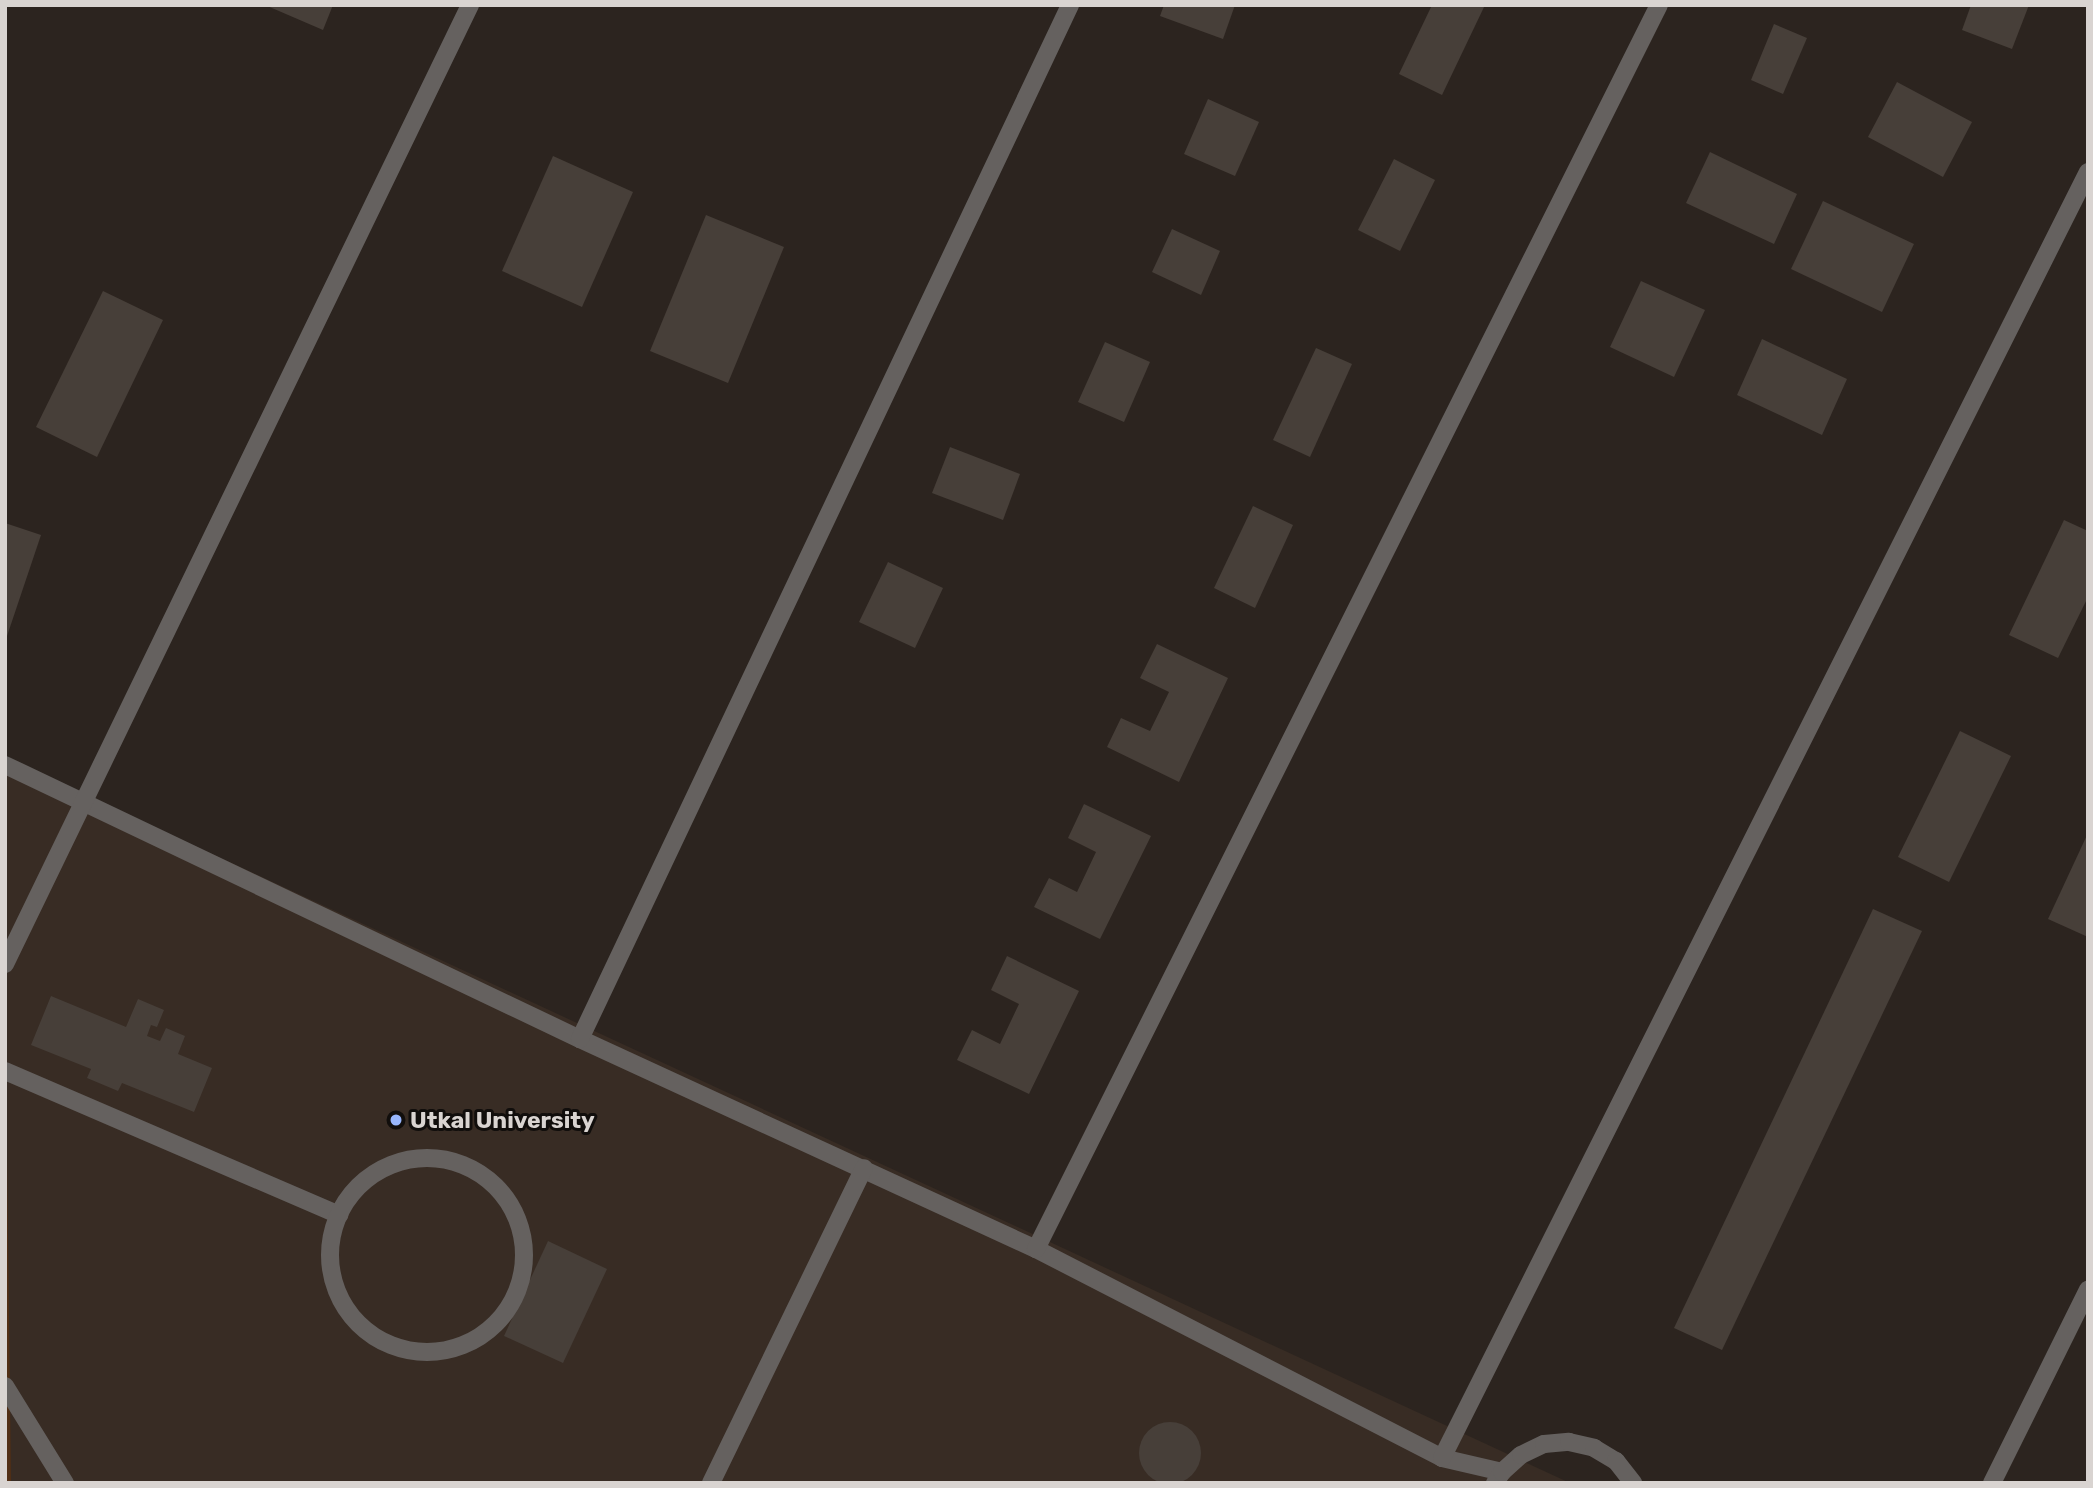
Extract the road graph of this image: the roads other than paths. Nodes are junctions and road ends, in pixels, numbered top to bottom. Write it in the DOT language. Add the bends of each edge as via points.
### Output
graph roads {
  1 [pos="470,5"];
  2 [pos="1070,5"];
  3 [pos="1659,5"];
  4 [pos="2088,172"];
  5 [pos="5,765"];
  6 [pos="85,803"];
  7 [pos="5,964"];
  8 [pos="580,1039"];
  9 [pos="5,1071"];
  10 [pos="864,1168"];
  11 [pos="339,1215"];
  12 [pos="1036,1249"];
  13 [pos="2088,1290"];
  14 [pos="5,1385"];
  15 [pos="1442,1458"];
  16 [pos="1499,1477"];
  17 [pos="65,1483"];
  18 [pos="711,1483"];
  19 [pos="1633,1483"];
  20 [pos="1993,1483"];
  1 -- 6 [label="lane"];
  2 -- 8 [label="lane"];
  3 -- 12 [label="lane"];
  4 -- 15 [label="lane"];
  5 -- 6 [label="lane"];
  6 -- 7 [label="lane"];
  6 -- 8 [label="lane"];
  8 -- 10 [label="lane"];
  9 -- 11 [label="lane"];
  10 -- 12 [label="lane"];
  10 -- 18 [label="lane"];
  11 -- 11 [label="lane" via="347,1199 369,1177 397,1162 427,1158 458,1163 488,1178 509,1203 518,1223 523,1267 514,1299 495,1325 468,1344 436,1353 403,1350 374,1338 351,1317 335,1290 329,1259"];
  12 -- 15 [label="lane"];
  13 -- 20 [label="lane"];
  14 -- 17 [label="lane"];
  15 -- 16 [label="lane"];
  16 -- 19 [label="lane" via="1521,1455 1544,1444 1569,1442 1594,1448 1616,1461"];
}
